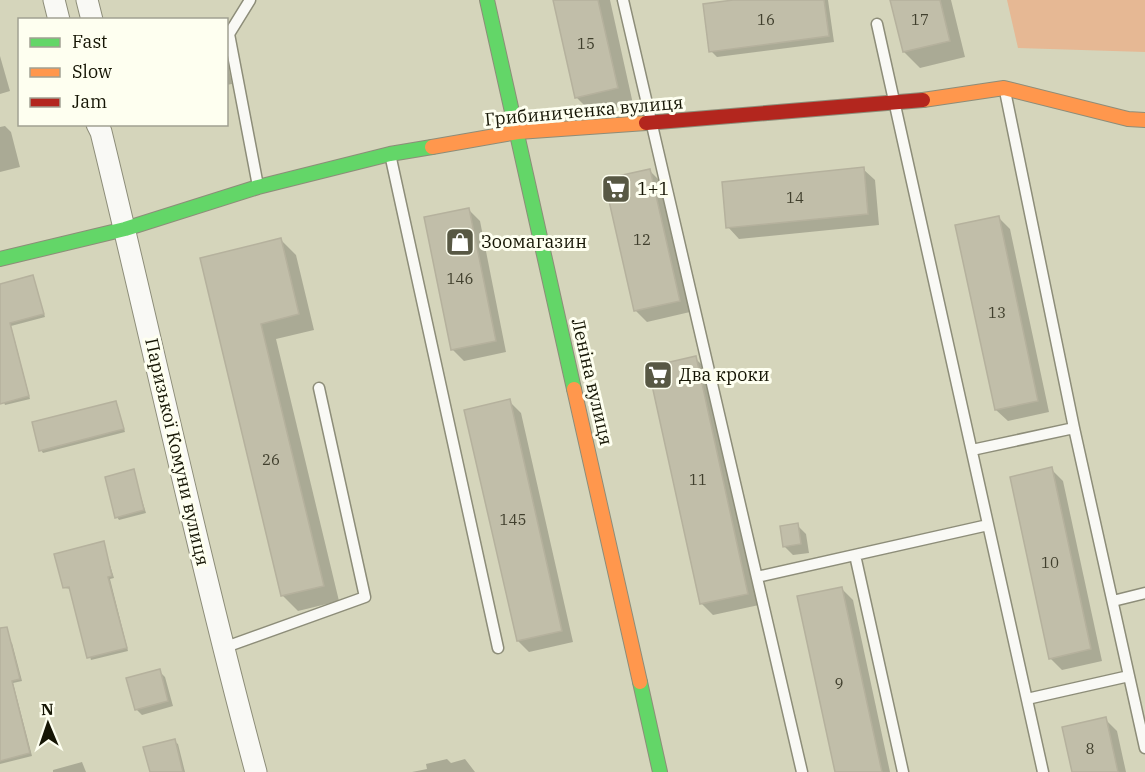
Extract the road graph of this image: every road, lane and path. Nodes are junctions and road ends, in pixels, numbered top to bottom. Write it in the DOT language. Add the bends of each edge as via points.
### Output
graph roads {
  1 [pos="54,0"];
  2 [pos="87,0"];
  3 [pos="250,0"];
  4 [pos="488,0"];
  5 [pos="623,0"];
  6 [pos="58,18"];
  7 [pos="92,18"];
  8 [pos="877,24"];
  9 [pos="1004,88"];
  10 [pos="895,104"];
  11 [pos="1145,120"];
  12 [pos="653,122"];
  13 [pos="100,127"];
  14 [pos="518,132"];
  15 [pos="390,154"];
  16 [pos="258,187"];
  17 [pos="125,229"];
  18 [pos="0,259"];
  19 [pos="319,388"];
  20 [pos="1074,428"];
  21 [pos="972,450"];
  22 [pos="988,525"];
  23 [pos="855,555"];
  24 [pos="757,577"];
  25 [pos="1145,592"];
  26 [pos="1113,601"];
  27 [pos="223,648"];
  28 [pos="498,648"];
  29 [pos="1129,676"];
  30 [pos="1027,699"];
  31 [pos="1145,748"];
  32 [pos="256,772"];
  33 [pos="660,772"];
  34 [pos="802,772"];
  35 [pos="903,772"];
  36 [pos="1043,772"];
  1 -- 6 [label="street"];
  2 -- 7 [label="street"];
  3 -- 16 [label="lane" via="229,34"];
  4 -- 14 [label="street, Леніна вулиця"];
  5 -- 12 [label="lane"];
  8 -- 10 [label="lane"];
  9 -- 10 [label="street, Грибиниченка вулиця"];
  9 -- 11 [label="street, Грибиниченка вулиця"];
  9 -- 20 [label="lane"];
  10 -- 12 [label="street, Грибиниченка вулиця"];
  10 -- 21 [label="lane"];
  12 -- 14 [label="street, Грибиниченка вулиця"];
  12 -- 24 [label="lane"];
  13 -- 17 [label="street, Паризької Комуни вулиця"];
  14 -- 15 [label="street, Грибиниченка вулиця"];
  14 -- 33 [label="street, Леніна вулиця"];
  15 -- 16 [label="street, Грибиниченка вулиця"];
  15 -- 28 [label="lane"];
  16 -- 17 [label="street, Грибиниченка вулиця"];
  17 -- 18 [label="street, Грибиниченка вулиця"];
  17 -- 27 [label="street, Паризької Комуни вулиця"];
  19 -- 27 [label="lane" via="365,597"];
  20 -- 21 [label="lane"];
  20 -- 26 [label="lane"];
  21 -- 22 [label="lane"];
  22 -- 23 [label="lane"];
  22 -- 30 [label="lane"];
  23 -- 24 [label="lane"];
  23 -- 35 [label="lane"];
  24 -- 34 [label="lane"];
  25 -- 26 [label="lane"];
  26 -- 29 [label="lane"];
  27 -- 32 [label="street, Паризької Комуни вулиця"];
  29 -- 30 [label="lane"];
  29 -- 31 [label="lane"];
  30 -- 36 [label="lane"];
}
